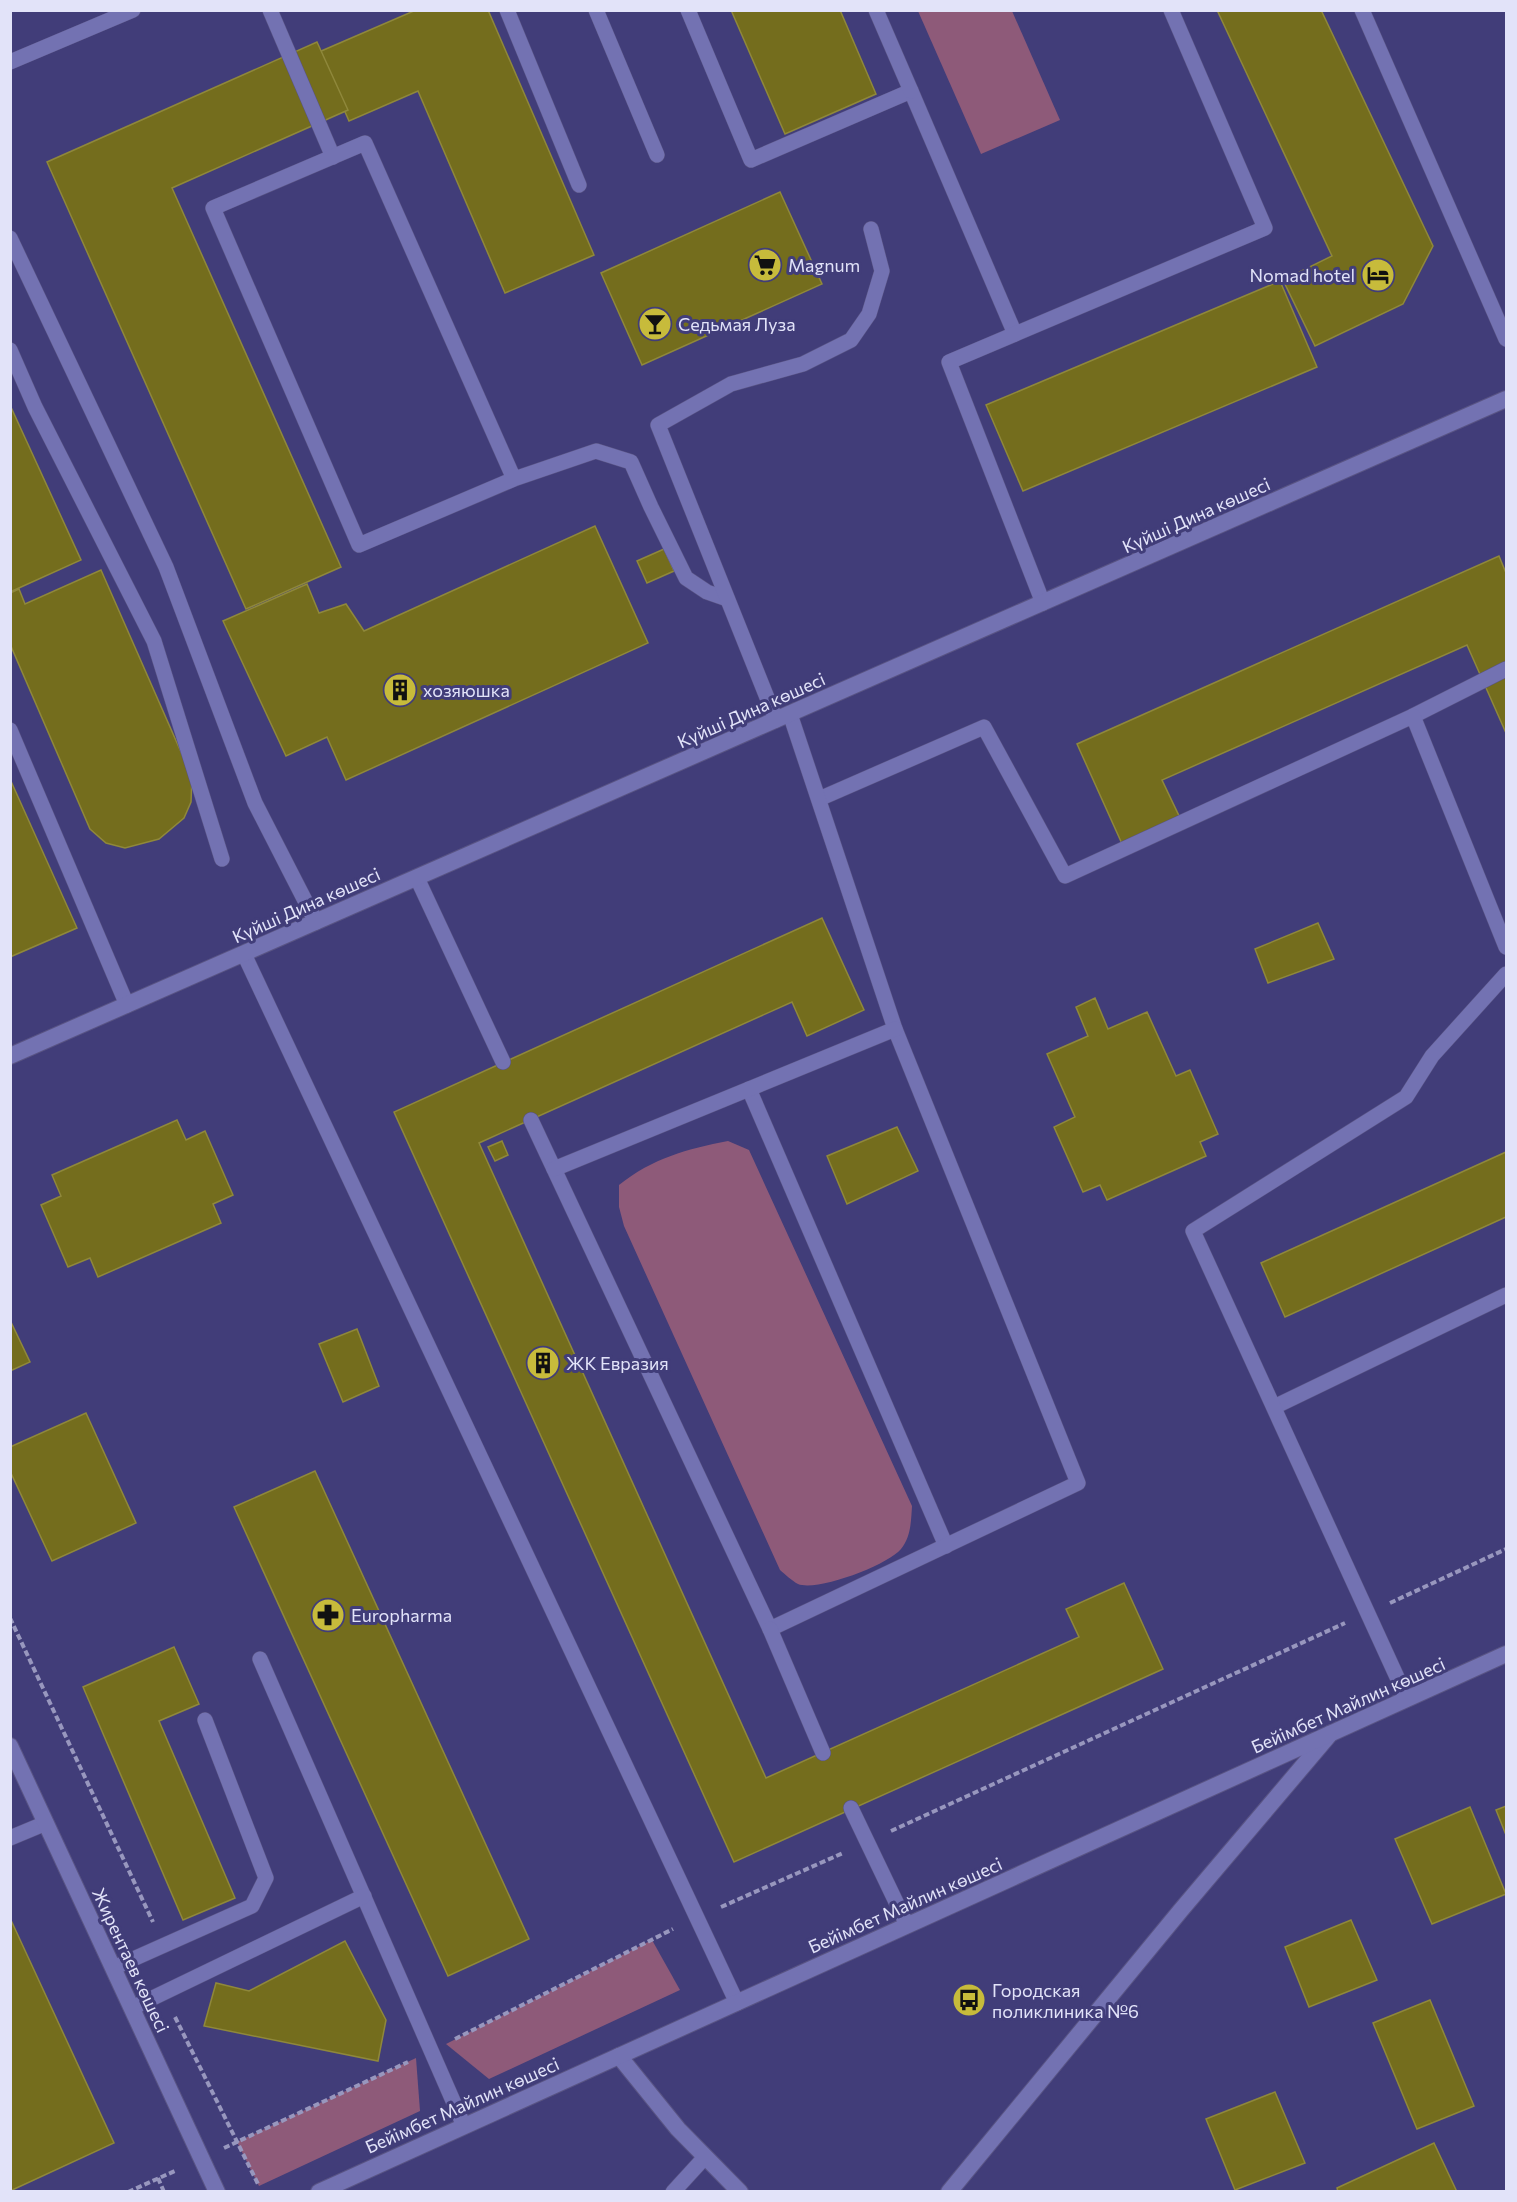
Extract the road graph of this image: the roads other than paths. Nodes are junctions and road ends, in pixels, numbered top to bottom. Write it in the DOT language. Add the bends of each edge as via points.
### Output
graph roads {
  1 [pos="133,10"];
  2 [pos="270,10"];
  3 [pos="507,10"];
  4 [pos="596,10"];
  5 [pos="688,10"];
  6 [pos="876,10"];
  7 [pos="1171,10"];
  8 [pos="1362,10"];
  9 [pos="10,62"];
  10 [pos="911,90"];
  11 [pos="657,155"];
  12 [pos="333,157"];
  13 [pos="579,185"];
  14 [pos="871,229"];
  15 [pos="10,238"];
  16 [pos="1015,334"];
  17 [pos="1506,339"];
  18 [pos="10,350"];
  19 [pos="1506,399"];
  20 [pos="514,479"];
  21 [pos="728,599"];
  22 [pos="1043,603"];
  23 [pos="1506,669"];
  24 [pos="1413,716"];
  25 [pos="783,717"];
  26 [pos="10,730"];
  27 [pos="819,799"];
  28 [pos="222,859"];
  29 [pos="417,878"];
  30 [pos="316,922"];
  31 [pos="1506,947"];
  32 [pos="243,954"];
  33 [pos="1506,974"];
  34 [pos="127,1005"];
  35 [pos="895,1029"];
  36 [pos="10,1056"];
  37 [pos="503,1062"];
  38 [pos="750,1089"];
  39 [pos="531,1120"];
  40 [pos="554,1169"];
  41 [pos="1506,1295"];
  42 [pos="1274,1407"];
  43 [pos="946,1546"];
  44 [pos="770,1629"];
  45 [pos="1506,1654"];
  46 [pos="261,1659"];
  47 [pos="1407,1700"];
  48 [pos="205,1720"];
  49 [pos="1330,1734"];
  50 [pos="10,1746"];
  51 [pos="823,1753"];
  52 [pos="851,1808"];
  53 [pos="46,1823"];
  54 [pos="10,1838"];
  55 [pos="364,1896"];
  56 [pos="907,1925"];
  57 [pos="113,1968"];
  58 [pos="737,2002"];
  59 [pos="132,2008"];
  60 [pos="619,2056"];
  61 [pos="464,2126"];
  62 [pos="705,2157"];
  63 [pos="217,2192"];
  64 [pos="319,2192"];
  65 [pos="673,2192"];
  66 [pos="740,2192"];
  67 [pos="949,2192"];
  1 -- 9 [label="lane"];
  2 -- 12 [label="lane"];
  3 -- 13 [label="lane"];
  4 -- 11 [label="lane"];
  5 -- 10 [label="lane" via="752,160"];
  6 -- 10 [label="lane"];
  7 -- 16 [label="lane" via="1265,228"];
  8 -- 17 [label="lane"];
  10 -- 16 [label="lane"];
  12 -- 20 [label="lane" via="365,143"];
  12 -- 20 [label="lane" via="213,208 358,545"];
  14 -- 21 [label="lane" via="882,271 869,315 851,340 803,364 731,384 658,425"];
  15 -- 30 [label="lane" via="166,567 255,803"];
  16 -- 22 [label="lane" via="949,362"];
  18 -- 28 [label="lane" via="154,641"];
  19 -- 22 [label="street, Күйші Дина көшесі"];
  20 -- 21 [label="lane" via="596,451 631,462 686,578 707,592"];
  21 -- 25 [label="lane"];
  22 -- 25 [label="street, Күйші Дина көшесі"];
  23 -- 24 [label="lane"];
  24 -- 27 [label="lane" via="1065,876 984,728"];
  24 -- 31 [label="lane"];
  25 -- 27 [label="lane"];
  25 -- 29 [label="street, Күйші Дина көшесі"];
  26 -- 34 [label="lane"];
  27 -- 35 [label="lane"];
  29 -- 30 [label="street, Күйші Дина көшесі"];
  29 -- 37 [label="lane"];
  30 -- 32 [label="street, Күйші Дина көшесі"];
  32 -- 34 [label="street, Күйші Дина көшесі"];
  32 -- 58 [label="lane"];
  33 -- 42 [label="lane" via="1432,1056 1406,1097 1193,1231"];
  34 -- 36 [label="street, Күйші Дина көшесі"];
  35 -- 38 [label="lane"];
  35 -- 43 [label="lane" via="1078,1483"];
  38 -- 40 [label="lane"];
  38 -- 43 [label="lane"];
  39 -- 40 [label="lane"];
  40 -- 44 [label="lane"];
  41 -- 42 [label="lane"];
  42 -- 47 [label="lane"];
  43 -- 44 [label="lane"];
  44 -- 51 [label="lane"];
  45 -- 47 [label="street, Бейімбет Майлин көшесі"];
  46 -- 55 [label="lane"];
  47 -- 49 [label="street, Бейімбет Майлин көшесі"];
  48 -- 57 [label="lane" via="266,1878 252,1906"];
  49 -- 56 [label="street, Бейімбет Майлин көшесі"];
  49 -- 67 [label="street"];
  50 -- 53 [label="street, Жирентаев көшесі"];
  52 -- 56 [label="lane"];
  53 -- 54 [label="lane"];
  53 -- 57 [label="street, Жирентаев көшесі"];
  55 -- 59 [label="lane"];
  55 -- 61 [label="lane"];
  56 -- 58 [label="street, Бейімбет Майлин көшесі"];
  57 -- 59 [label="street, Жирентаев көшесі"];
  58 -- 60 [label="street, Бейімбет Майлин көшесі"];
  59 -- 63 [label="street, Жирентаев көшесі"];
  60 -- 61 [label="street, Бейімбет Майлин көшесі"];
  60 -- 62 [label="street"];
  61 -- 64 [label="street, Бейімбет Майлин көшесі"];
  62 -- 65 [label="lane"];
  62 -- 66 [label="street"];
}
